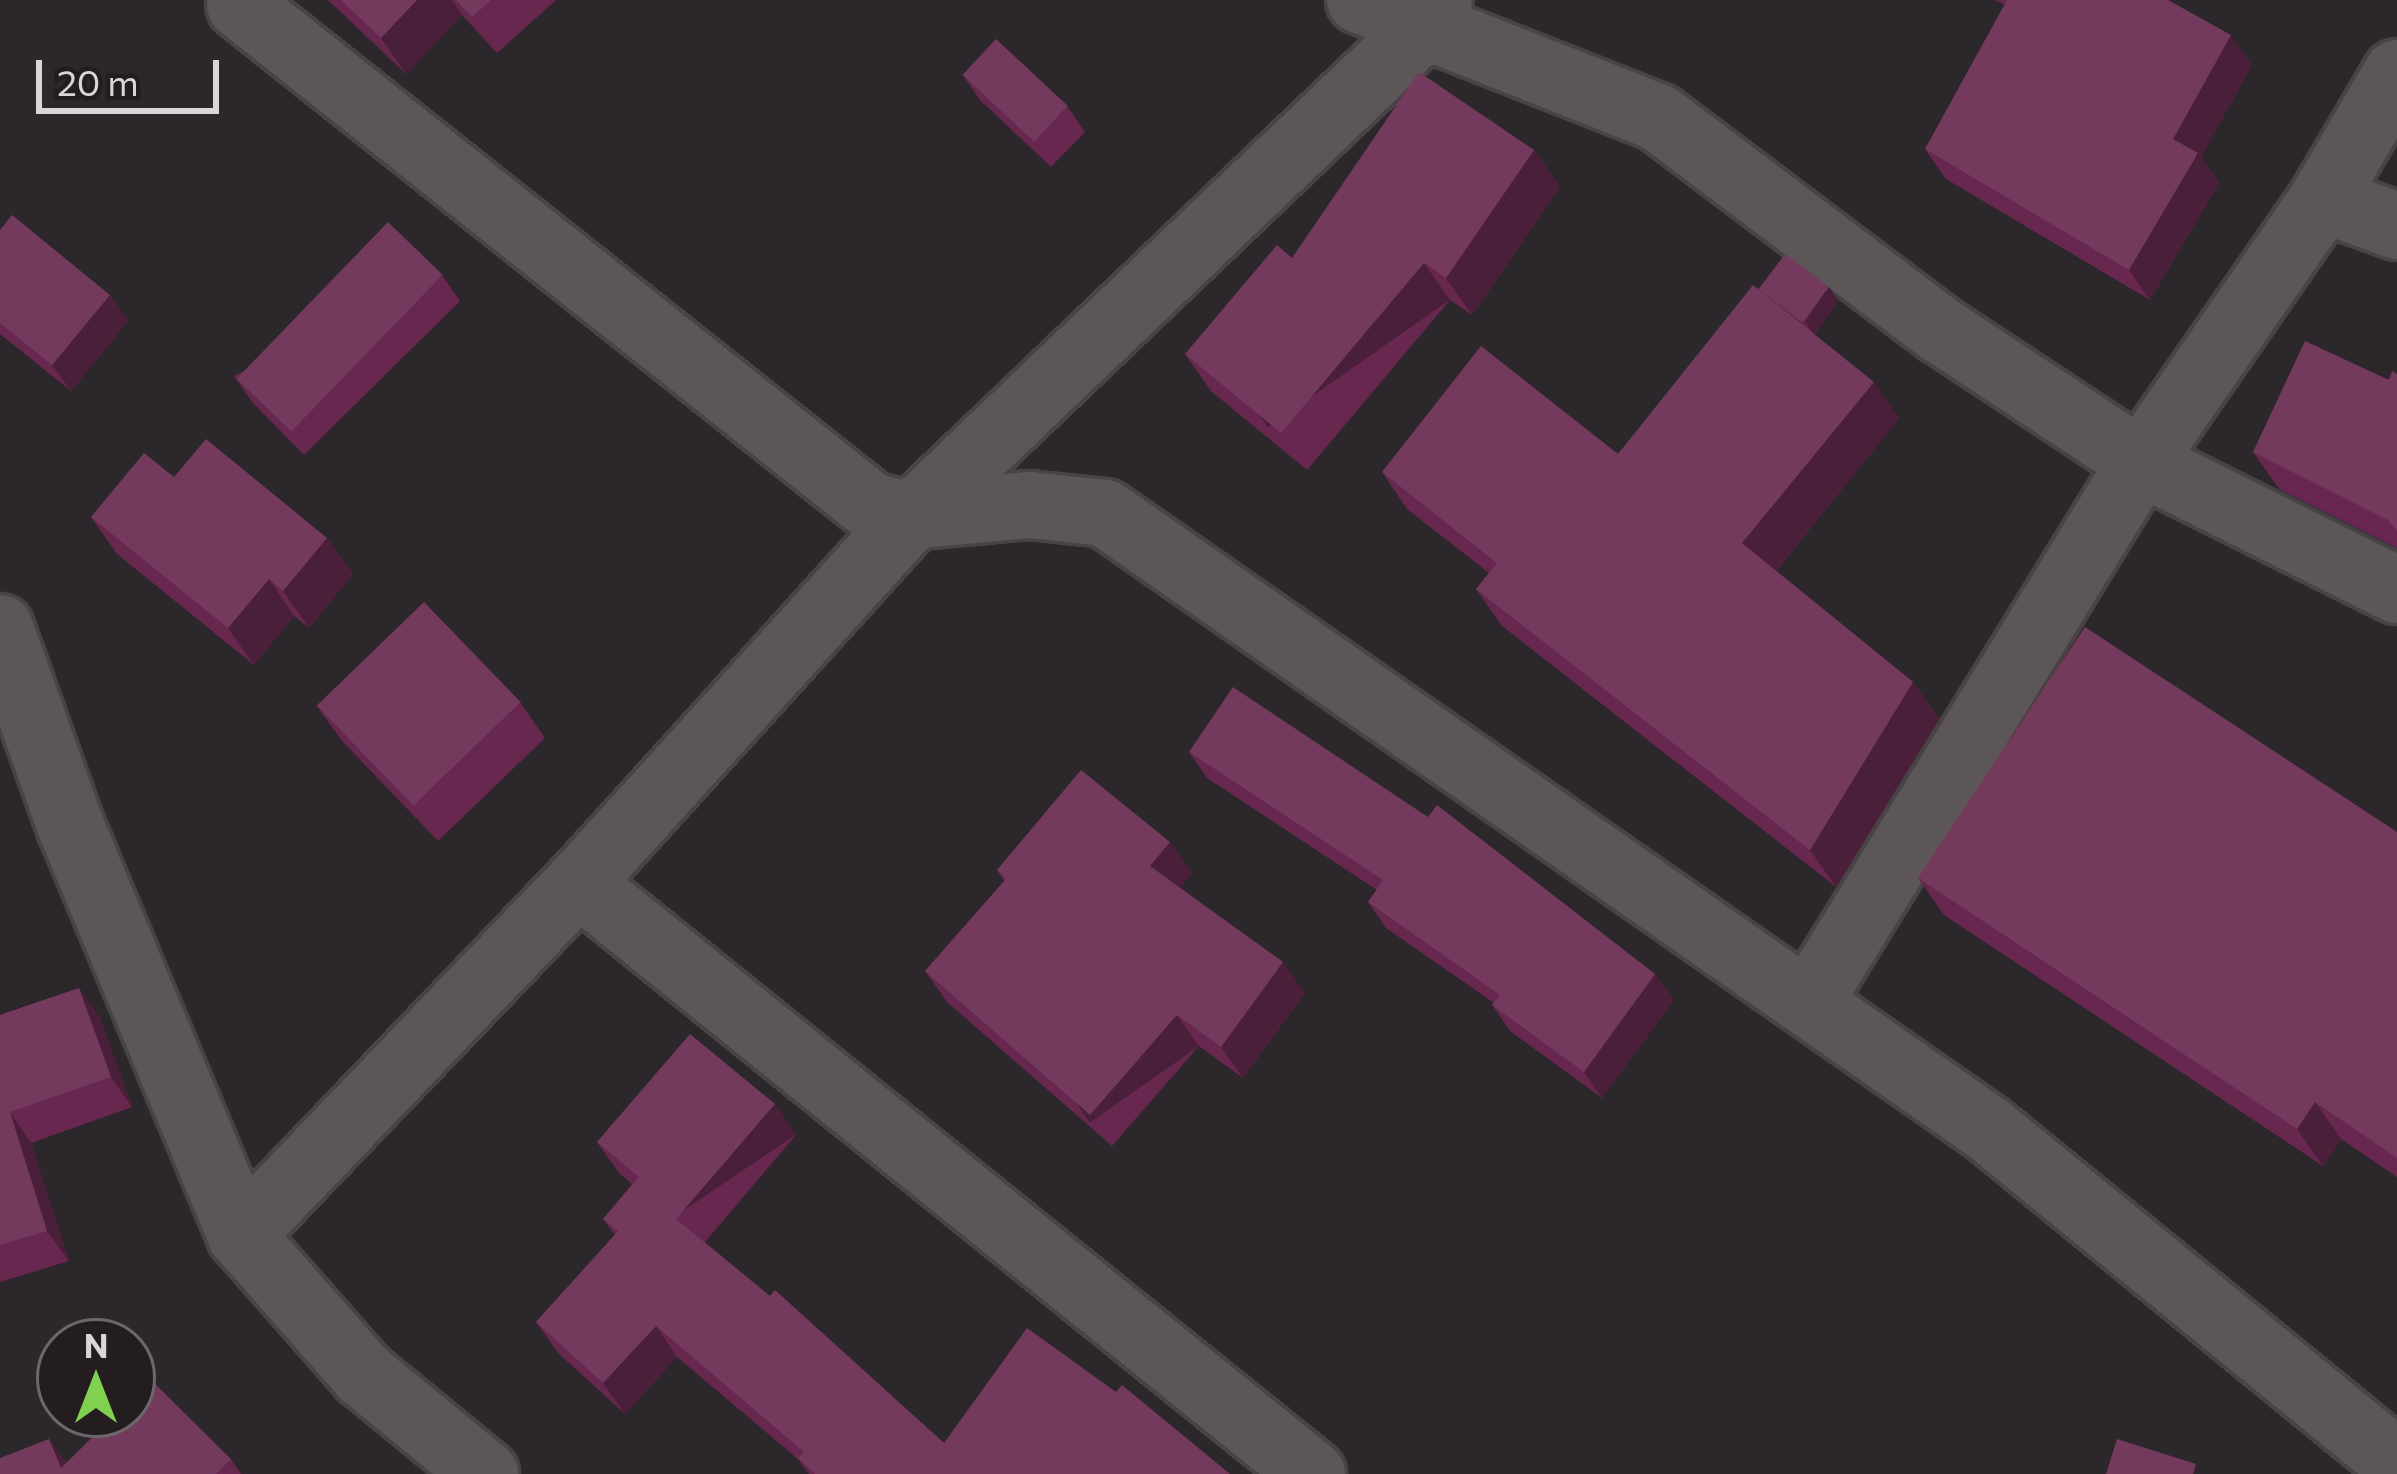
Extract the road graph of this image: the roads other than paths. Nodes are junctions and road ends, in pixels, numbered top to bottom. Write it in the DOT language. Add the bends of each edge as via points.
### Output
graph roads {
  1 [pos="1360,0"];
  2 [pos="240,5"];
  3 [pos="1430,15"];
  4 [pos="2397,74"];
  5 [pos="2323,199"];
  6 [pos="2397,226"];
  7 [pos="2141,462"];
  8 [pos="912,516"];
  9 [pos="2397,590"];
  10 [pos="0,628"];
  11 [pos="579,883"];
  12 [pos="1811,999"];
  13 [pos="241,1234"];
  14 [pos="2397,1463"];
  15 [pos="484,1474"];
  16 [pos="1312,1474"];
  1 -- 3 [label="street"];
  2 -- 8 [label="street" via="829,479 871,506"];
  3 -- 7 [label="street" via="1659,118 1939,329"];
  3 -- 8 [label="street"];
  4 -- 5 [label="street"];
  5 -- 6 [label="street"];
  5 -- 7 [label="street"];
  7 -- 9 [label="street"];
  7 -- 12 [label="street"];
  8 -- 11 [label="street"];
  8 -- 12 [label="street" via="1029,505 1105,513"];
  10 -- 13 [label="street" via="70,827"];
  11 -- 13 [label="street"];
  11 -- 16 [label="street"];
  12 -- 14 [label="street" via="1987,1128"];
  13 -- 15 [label="street" via="363,1374"];
}
